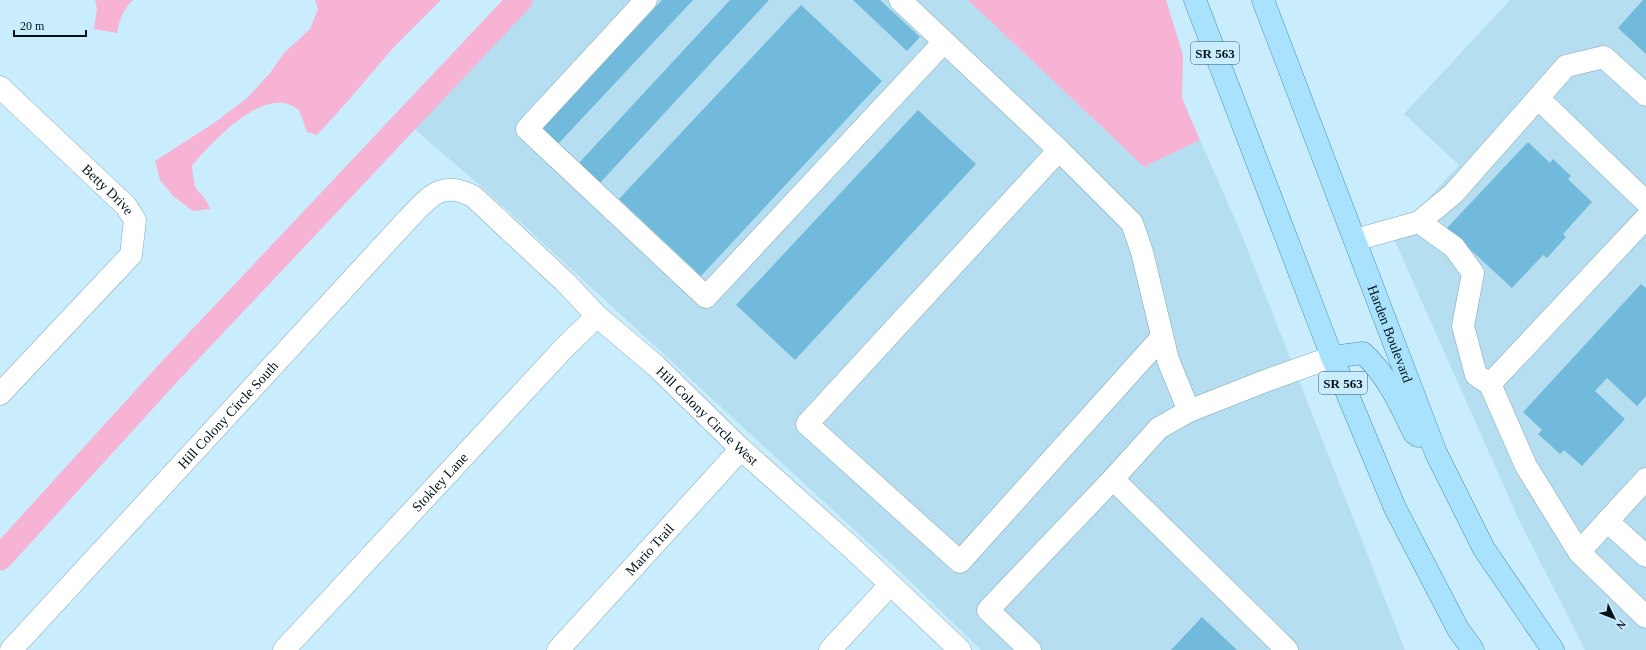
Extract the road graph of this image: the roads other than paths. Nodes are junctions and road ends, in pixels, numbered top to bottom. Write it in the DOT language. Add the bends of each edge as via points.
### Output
graph roads {
  1 [pos="646,0"];
  2 [pos="900,0"];
  3 [pos="1195,0"];
  4 [pos="1263,0"];
  5 [pos="944,42"];
  6 [pos="1646,95"];
  7 [pos="4,98"];
  8 [pos="1538,98"];
  9 [pos="1059,150"];
  10 [pos="450,190"];
  11 [pos="1646,202"];
  12 [pos="1646,218"];
  13 [pos="1419,222"];
  14 [pos="1355,240"];
  15 [pos="598,316"];
  16 [pos="1162,337"];
  17 [pos="1332,357"];
  18 [pos="1490,384"];
  19 [pos="0,394"];
  20 [pos="1189,411"];
  21 [pos="741,449"];
  22 [pos="1436,453"];
  23 [pos="1113,479"];
  24 [pos="1646,479"];
  25 [pos="1608,521"];
  26 [pos="1579,552"];
  27 [pos="1646,556"];
  28 [pos="890,585"];
  29 [pos="1646,617"];
  30 [pos="11,650"];
  31 [pos="284,650"];
  32 [pos="558,650"];
  33 [pos="830,650"];
  34 [pos="960,650"];
  35 [pos="1030,650"];
  36 [pos="1287,650"];
  37 [pos="1473,650"];
  38 [pos="1553,650"];
  1 -- 5 [label="street" via="527,129 706,297"];
  2 -- 5 [label="street"];
  3 -- 17 [label="main road, SR 563"];
  4 -- 14 [label="main road, Harden Boulevard"];
  5 -- 9 [label="street"];
  6 -- 8 [label="street" via="1604,57 1566,66"];
  7 -- 19 [label="street, Betty Drive" via="126,206 135,220 131,255"];
  8 -- 11 [label="street"];
  8 -- 13 [label="street" via="1453,194"];
  9 -- 16 [label="street" via="1132,223 1142,252"];
  9 -- 16 [label="street" via="807,424 960,562"];
  10 -- 15 [label="street, Hill Colony Circle West" via="465,192 474,197"];
  10 -- 30 [label="street, Hill Colony Circle South" via="442,190 432,195 408,219"];
  12 -- 18 [label="street"];
  13 -- 14 [label="street"];
  13 -- 18 [label="street" via="1454,247 1473,273 1463,326 1476,375"];
  14 -- 22 [label="main road, Harden Boulevard"];
  15 -- 21 [label="street, Hill Colony Circle West" via="656,366"];
  15 -- 31 [label="street, Stokley Lane" via="564,348"];
  16 -- 20 [label="street" via="1168,360"];
  17 -- 20 [label="street"];
  17 -- 22 [label="main road" via="1363,353 1376,365 1396,394 1414,433"];
  17 -- 37 [label="main road, SR 563" via="1395,508 1458,629"];
  18 -- 26 [label="street" via="1526,466"];
  20 -- 23 [label="street" via="1159,428"];
  21 -- 28 [label="street, Hill Colony Circle West"];
  21 -- 32 [label="street, Mario Trail"];
  22 -- 38 [label="main road, Harden Boulevard" via="1484,549"];
  23 -- 35 [label="street" via="988,610"];
  23 -- 36 [label="street"];
  24 -- 25 [label="street"];
  25 -- 26 [label="street"];
  25 -- 27 [label="street"];
  26 -- 29 [label="street"];
  28 -- 33 [label="street"];
  28 -- 34 [label="street, Hill Colony Circle West"];
}
